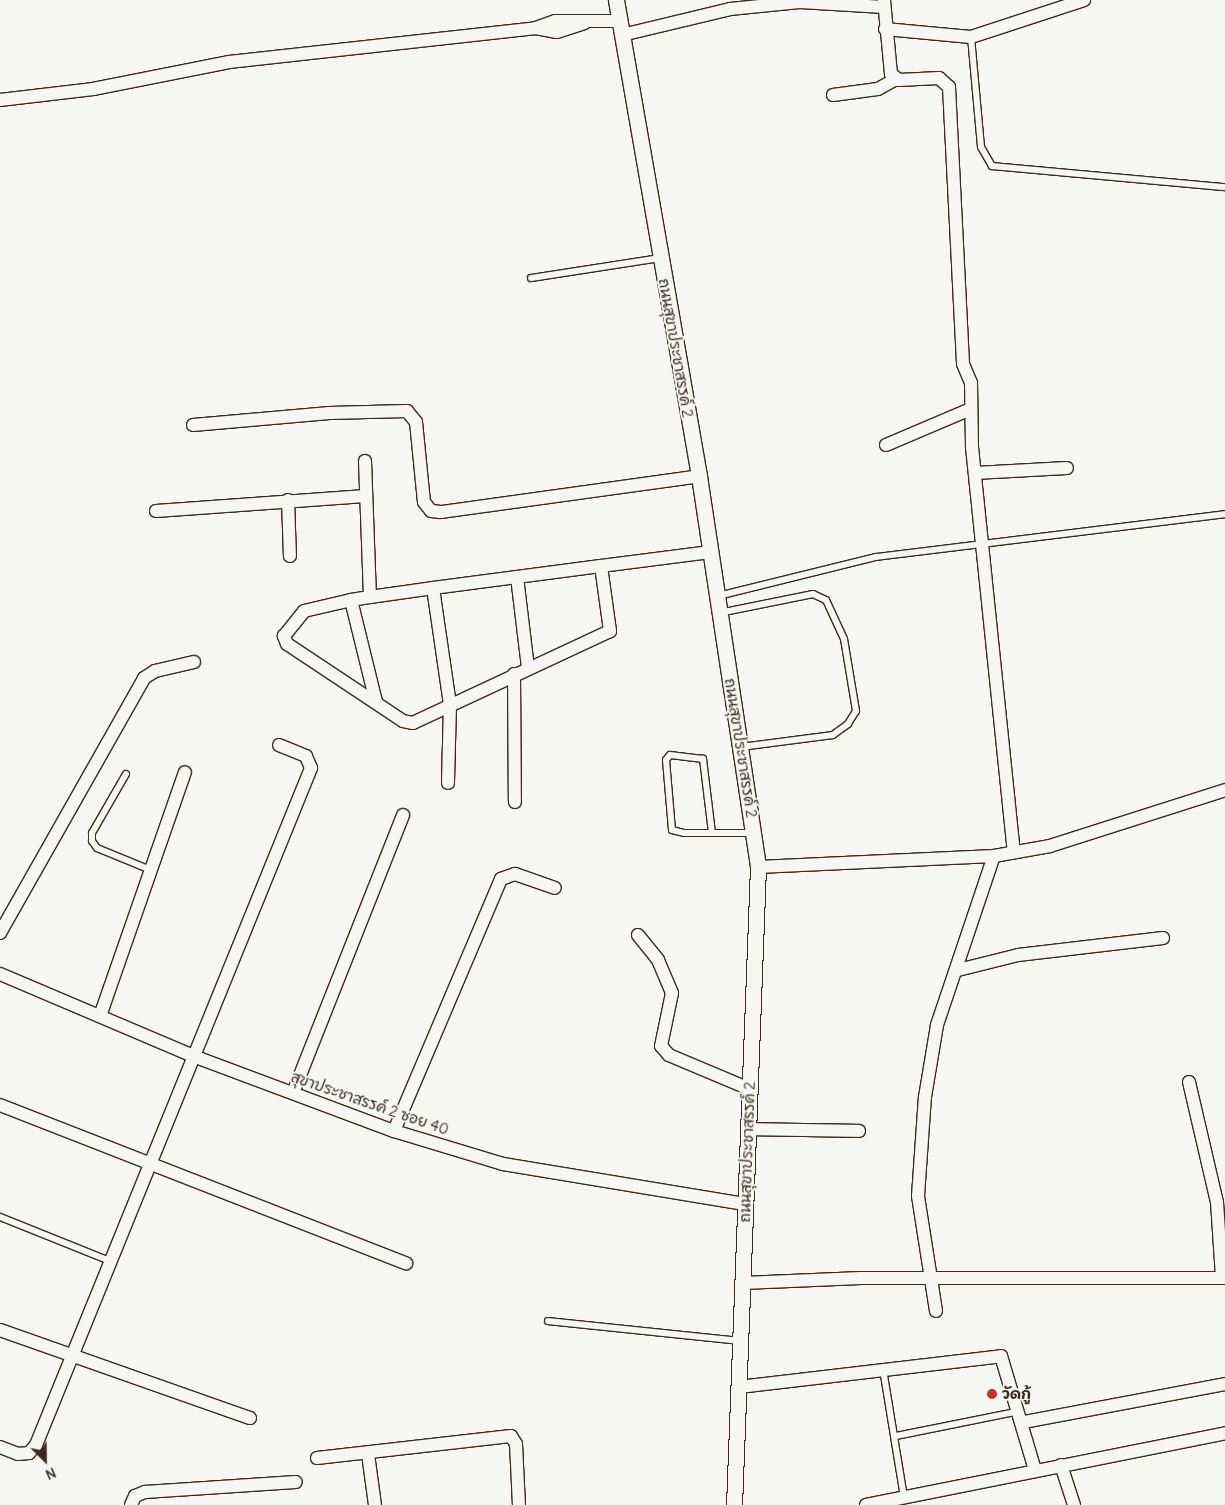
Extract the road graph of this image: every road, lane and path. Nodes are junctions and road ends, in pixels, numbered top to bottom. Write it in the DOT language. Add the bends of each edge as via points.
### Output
graph roads {
  1 [pos="616,0"];
  2 [pos="1084,0"];
  3 [pos="884,4"];
  4 [pos="621,28"];
  5 [pos="885,29"];
  6 [pos="971,37"];
  7 [pos="896,80"];
  8 [pos="833,95"];
  9 [pos="0,100"];
  10 [pos="1225,187"];
  11 [pos="660,258"];
  12 [pos="531,278"];
  13 [pos="971,409"];
  14 [pos="193,425"];
  15 [pos="886,445"];
  16 [pos="365,461"];
  17 [pos="1067,468"];
  18 [pos="975,473"];
  19 [pos="698,476"];
  20 [pos="365,496"];
  21 [pos="288,500"];
  22 [pos="156,511"];
  23 [pos="1225,514"];
  24 [pos="984,547"];
  25 [pos="710,552"];
  26 [pos="290,556"];
  27 [pos="600,566"];
  28 [pos="517,577"];
  29 [pos="433,588"];
  30 [pos="717,596"];
  31 [pos="370,597"];
  32 [pos="351,600"];
  33 [pos="720,613"];
  34 [pos="194,662"];
  35 [pos="528,668"];
  36 [pos="514,674"];
  37 [pos="376,702"];
  38 [pos="450,705"];
  39 [pos="279,746"];
  40 [pos="741,747"];
  41 [pos="185,772"];
  42 [pos="126,774"];
  43 [pos="448,783"];
  44 [pos="1225,790"];
  45 [pos="515,802"];
  46 [pos="403,815"];
  47 [pos="712,833"];
  48 [pos="754,833"];
  49 [pos="1014,852"];
  50 [pos="994,856"];
  51 [pos="758,867"];
  52 [pos="151,870"];
  53 [pos="555,888"];
  54 [pos="0,932"];
  55 [pos="638,935"];
  56 [pos="1163,938"];
  57 [pos="958,970"];
  58 [pos="0,974"];
  59 [pos="100,1016"];
  60 [pos="193,1056"];
  61 [pos="1189,1082"];
  62 [pos="750,1089"];
  63 [pos="293,1093"];
  64 [pos="0,1105"];
  65 [pos="748,1129"];
  66 [pos="394,1131"];
  67 [pos="859,1131"];
  68 [pos="150,1161"];
  69 [pos="745,1204"];
  70 [pos="0,1217"];
  71 [pos="110,1261"];
  72 [pos="406,1263"];
  73 [pos="931,1278"];
  74 [pos="1224,1278"];
  75 [pos="743,1284"];
  76 [pos="936,1311"];
  77 [pos="548,1320"];
  78 [pos="0,1330"];
  79 [pos="741,1341"];
  80 [pos="71,1356"];
  81 [pos="884,1369"];
  82 [pos="1225,1384"];
  83 [pos="738,1387"];
  84 [pos="1022,1417"];
  85 [pos="250,1418"];
  86 [pos="1225,1433"];
  87 [pos="896,1436"];
  88 [pos="0,1447"];
  89 [pos="368,1454"];
  90 [pos="317,1458"];
  91 [pos="1061,1465"];
  92 [pos="1035,1470"];
  93 [pos="296,1482"];
  94 [pos="904,1497"];
  95 [pos="131,1505"];
  96 [pos="375,1505"];
  97 [pos="519,1505"];
  98 [pos="734,1505"];
  99 [pos="866,1505"];
  100 [pos="1074,1505"];
  1 -- 4 [label="street, ถนนสุขาประชาสรรค์ 2"];
  2 -- 6 [label="street"];
  3 -- 4 [label="street" via="800,2 739,8"];
  3 -- 5 [label="street"];
  4 -- 9 [label="street" via="585,23 557,32 536,28 228,62 93,89"];
  4 -- 11 [label="street, ถนนสุขาประชาสรรค์ 2"];
  5 -- 6 [label="street"];
  5 -- 7 [label="street" via="889,67"];
  6 -- 10 [label="lane" via="981,147 992,166"];
  7 -- 8 [label="street" via="878,89"];
  7 -- 13 [label="street" via="940,78 949,87 963,364 971,383"];
  11 -- 12 [label="lane"];
  11 -- 19 [label="street, ถนนสุขาประชาสรรค์ 2"];
  13 -- 15 [label="street"];
  13 -- 18 [label="street"];
  14 -- 19 [label="street" via="329,412 407,412 416,422 424,502 431,511"];
  16 -- 20 [label="street"];
  17 -- 18 [label="street"];
  18 -- 24 [label="street"];
  19 -- 25 [label="street, ถนนสุขาประชาสรรค์ 2"];
  20 -- 21 [label="street"];
  20 -- 31 [label="street"];
  21 -- 22 [label="street"];
  21 -- 26 [label="street"];
  23 -- 24 [label="lane"];
  24 -- 30 [label="lane" via="876,557"];
  24 -- 49 [label="street"];
  25 -- 27 [label="street"];
  25 -- 30 [label="street, ถนนสุขาประชาสรรค์ 2"];
  27 -- 28 [label="street"];
  27 -- 35 [label="street" via="610,631"];
  28 -- 29 [label="street"];
  28 -- 35 [label="street"];
  29 -- 31 [label="street"];
  29 -- 38 [label="street"];
  30 -- 33 [label="street, ถนนสุขาประชาสรรค์ 2"];
  31 -- 32 [label="street"];
  32 -- 37 [label="street"];
  32 -- 37 [label="street" via="304,611 284,636 287,644"];
  33 -- 40 [label="street, ถนนสุขาประชาสรรค์ 2"];
  33 -- 40 [label="lane" via="813,594 826,600 844,639 856,711 848,724 833,734"];
  34 -- 54 [label="street" via="155,671 144,678"];
  35 -- 36 [label="street"];
  36 -- 38 [label="street"];
  36 -- 45 [label="street"];
  37 -- 38 [label="street" via="412,722"];
  38 -- 43 [label="street"];
  39 -- 60 [label="street" via="306,756 311,768"];
  40 -- 48 [label="street, ถนนสุขาประชาสรรค์ 2"];
  41 -- 52 [label="street"];
  42 -- 52 [label="lane" via="92,833 92,841 97,848"];
  44 -- 49 [label="street" via="1050,846"];
  46 -- 63 [label="street"];
  47 -- 47 [label="lane" via="703,759 670,755 666,760 669,825 678,832"];
  47 -- 48 [label="lane"];
  48 -- 51 [label="street, ถนนสุขาประชาสรรค์ 2"];
  49 -- 50 [label="street"];
  50 -- 51 [label="street"];
  50 -- 57 [label="street"];
  51 -- 62 [label="street, ถนนสุขาประชาสรรค์ 2"];
  52 -- 59 [label="street"];
  53 -- 66 [label="street" via="515,874 501,879"];
  55 -- 62 [label="street" via="658,960 672,993 661,1046 668,1055"];
  56 -- 57 [label="street" via="1018,955"];
  57 -- 73 [label="street" via="937,1025 925,1096 918,1196"];
  58 -- 59 [label="street, สุขาประชาสรรค์ 2 ซอย 40"];
  59 -- 60 [label="street, สุขาประชาสรรค์ 2 ซอย 40"];
  60 -- 63 [label="street, สุขาประชาสรรค์ 2 ซอย 40"];
  60 -- 68 [label="street"];
  61 -- 74 [label="street" via="1217,1202"];
  62 -- 65 [label="street, ถนนสุขาประชาสรรค์ 2"];
  63 -- 66 [label="street, สุขาประชาสรรค์ 2 ซอย 40"];
  64 -- 68 [label="street"];
  65 -- 67 [label="street"];
  65 -- 69 [label="street, ถนนสุขาประชาสรรค์ 2"];
  66 -- 69 [label="street, สุขาประชาสรรค์ 2 ซอย 40" via="503,1164"];
  68 -- 71 [label="street"];
  68 -- 72 [label="street"];
  69 -- 75 [label="street, ถนนสุขาประชาสรรค์ 2"];
  70 -- 71 [label="lane"];
  71 -- 80 [label="street"];
  73 -- 74 [label="street"];
  73 -- 75 [label="street"];
  73 -- 76 [label="street"];
  75 -- 79 [label="street, ถนนสุขาประชาสรรค์ 2"];
  77 -- 79 [label="lane"];
  78 -- 80 [label="street"];
  79 -- 83 [label="street, ถนนสุขาประชาสรรค์ 2"];
  80 -- 85 [label="street"];
  80 -- 88 [label="street" via="36,1446 30,1453 18,1454"];
  81 -- 83 [label="street"];
  81 -- 84 [label="street" via="1001,1356"];
  81 -- 87 [label="lane"];
  82 -- 84 [label="street"];
  83 -- 98 [label="street, ถนนสุขาประชาสรรค์ 2"];
  84 -- 87 [label="lane"];
  84 -- 92 [label="street"];
  86 -- 91 [label="street"];
  87 -- 94 [label="lane"];
  89 -- 90 [label="street"];
  89 -- 96 [label="street"];
  89 -- 97 [label="street" via="511,1436 516,1444"];
  91 -- 92 [label="street"];
  91 -- 100 [label="street"];
  92 -- 94 [label="street"];
  93 -- 95 [label="street" via="145,1492 135,1496"];
  94 -- 99 [label="street"];
}
